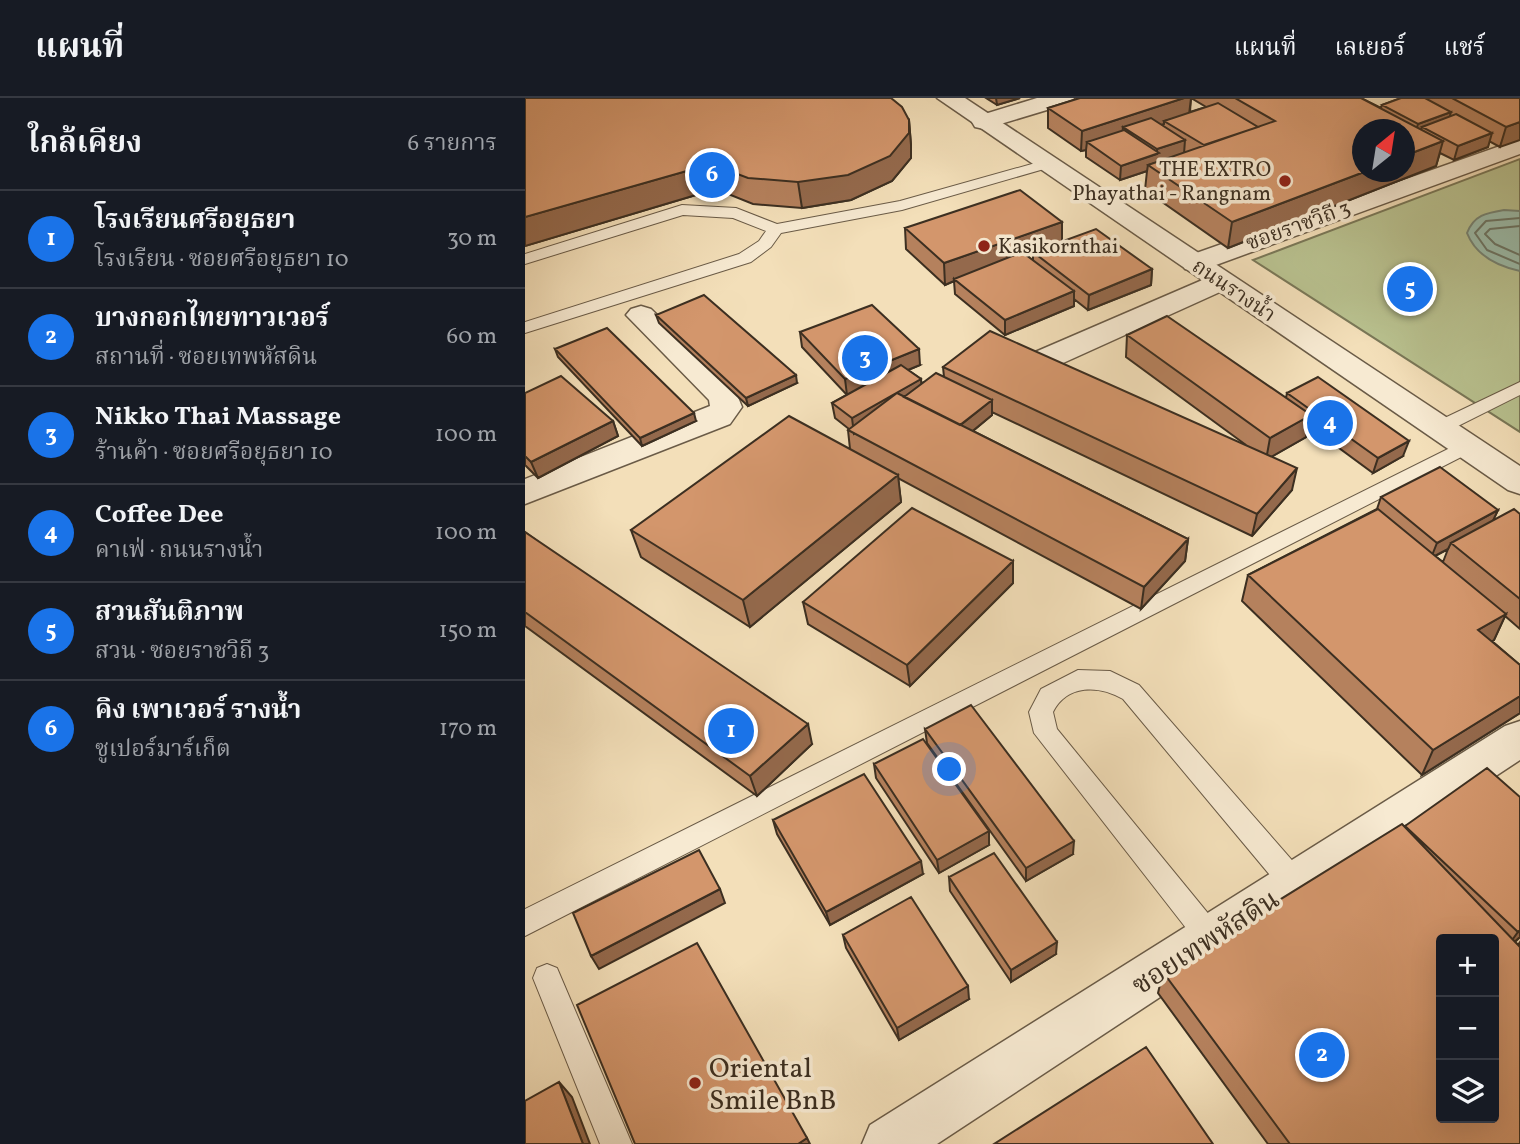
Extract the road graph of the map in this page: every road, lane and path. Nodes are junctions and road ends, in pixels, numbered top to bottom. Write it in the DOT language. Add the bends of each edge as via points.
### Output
graph roads {
  1 [pos="949,98"];
  2 [pos="1062,98"];
  3 [pos="984,122"];
  4 [pos="1520,146"];
  5 [pos="1047,164"];
  6 [pos="775,229"];
  7 [pos="525,259"];
  8 [pos="1195,263"];
  9 [pos="1221,281"];
  10 [pos="641,315"];
  11 [pos="525,328"];
  12 [pos="1030,366"];
  13 [pos="1520,388"];
  14 [pos="1439,428"];
  15 [pos="1466,446"];
  16 [pos="1520,482"];
  17 [pos="525,492"];
  18 [pos="1520,738"];
  19 [pos="1294,883"];
  20 [pos="525,923"];
  21 [pos="1210,937"];
  22 [pos="547,978"];
  23 [pos="615,1144"];
  24 [pos="889,1144"];
  1 -- 3 [label="street, ถนนรางน้ำ"];
  2 -- 3 [label="street"];
  3 -- 5 [label="street, ถนนรางน้ำ"];
  4 -- 8 [label="street, ซอยราชวิถี 3"];
  5 -- 6 [label="lane" via="902,205"];
  5 -- 8 [label="street, ถนนรางน้ำ"];
  6 -- 7 [label="lane" via="736,213 682,210"];
  6 -- 11 [label="lane" via="765,244 745,258"];
  8 -- 9 [label="street, ถนนรางน้ำ"];
  9 -- 12 [label="street"];
  9 -- 14 [label="street, ถนนรางน้ำ"];
  10 -- 17 [label="street" via="723,397 726,407 718,417"];
  13 -- 14 [label="lane"];
  14 -- 15 [label="street, ถนนรางน้ำ"];
  15 -- 16 [label="street, ถนนรางน้ำ"];
  15 -- 20 [label="lane"];
  18 -- 19 [label="street, ซอยเทพหัสดิน"];
  19 -- 21 [label="street, ซอยเทพหัสดิน"];
  19 -- 21 [label="lane" via="1131,692 1110,680 1078,678 1049,696 1041,712 1046,733"];
  21 -- 24 [label="street, ซอยเทพหัสดิน"];
  22 -- 23 [label="lane"];
}
